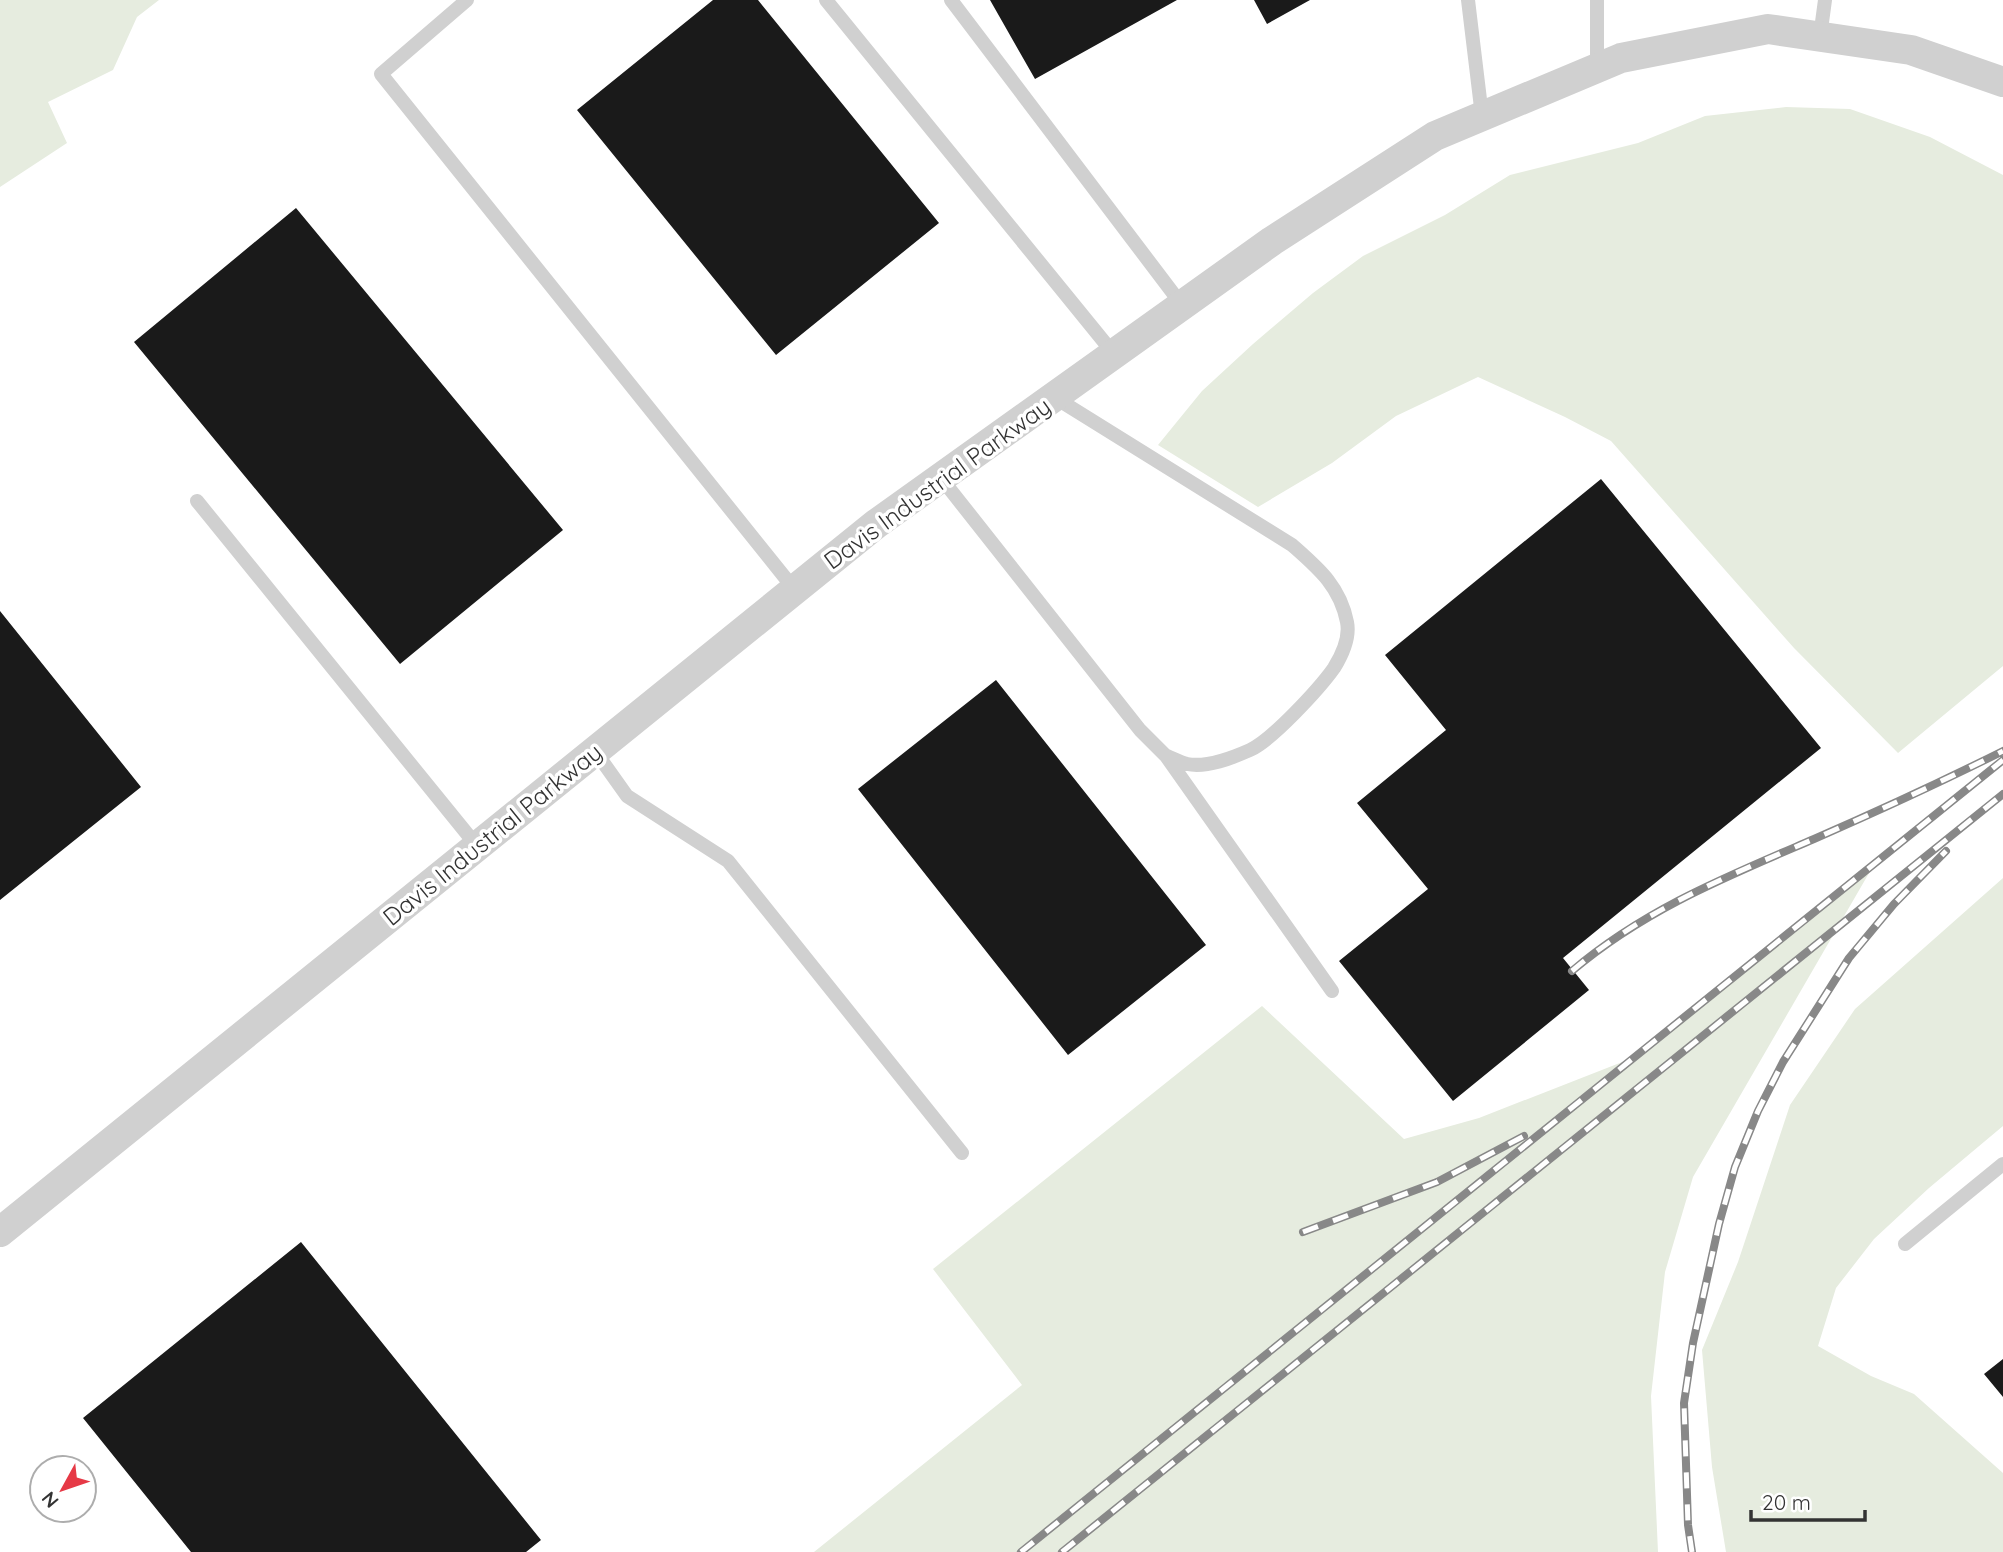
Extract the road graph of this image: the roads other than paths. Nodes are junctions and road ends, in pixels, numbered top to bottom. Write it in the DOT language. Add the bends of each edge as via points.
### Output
graph roads {
  1 [pos="467,0"];
  2 [pos="825,0"];
  3 [pos="951,0"];
  4 [pos="1468,0"];
  5 [pos="1597,0"];
  6 [pos="1825,0"];
  7 [pos="1820,37"];
  8 [pos="1597,68"];
  9 [pos="2003,82"];
  10 [pos="1482,116"];
  11 [pos="1182,305"];
  12 [pos="1114,354"];
  13 [pos="1055,397"];
  14 [pos="941,478"];
  15 [pos="197,501"];
  16 [pos="795,590"];
  17 [pos="595,751"];
  18 [pos="1166,756"];
  19 [pos="477,846"];
  20 [pos="1332,991"];
  21 [pos="962,1153"];
  22 [pos="2003,1164"];
  23 [pos="0,1232"];
  24 [pos="1905,1244"];
  1 -- 16 [label="lane" via="382,74"];
  2 -- 12 [label="lane"];
  3 -- 11 [label="lane"];
  4 -- 10 [label="lane"];
  5 -- 8 [label="lane"];
  6 -- 7 [label="lane"];
  7 -- 8 [label="street, Davis Industrial Parkway" via="1768,29 1621,58"];
  7 -- 9 [label="street, Davis Industrial Parkway" via="1911,50"];
  8 -- 10 [label="street, Davis Industrial Parkway"];
  10 -- 11 [label="street, Davis Industrial Parkway" via="1435,136"];
  11 -- 12 [label="street, Davis Industrial Parkway"];
  12 -- 13 [label="street, Davis Industrial Parkway"];
  13 -- 14 [label="street, Davis Industrial Parkway"];
  13 -- 18 [label="lane" via="1292,545 1325,574 1348,624 1334,667 1290,718 1253,749 1216,762 1189,765"];
  14 -- 16 [label="street, Davis Industrial Parkway"];
  14 -- 18 [label="lane" via="1140,730"];
  15 -- 19 [label="lane"];
  16 -- 17 [label="street, Davis Industrial Parkway"];
  17 -- 19 [label="street, Davis Industrial Parkway"];
  17 -- 21 [label="lane" via="627,796 729,861"];
  18 -- 20 [label="lane"];
  19 -- 23 [label="street, Davis Industrial Parkway"];
  22 -- 24 [label="lane"];
}
